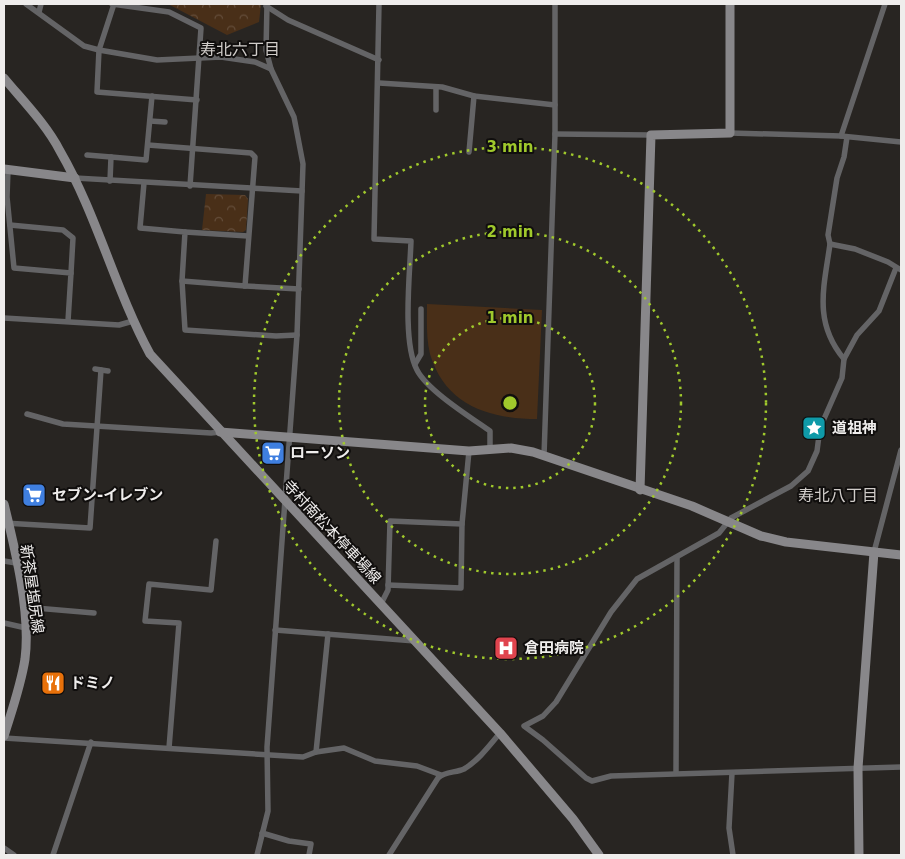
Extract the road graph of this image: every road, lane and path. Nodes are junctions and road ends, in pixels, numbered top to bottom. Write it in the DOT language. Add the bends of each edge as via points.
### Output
graph roads {
  1 [pos="26,4"];
  2 [pos="40,4"];
  3 [pos="113,4"];
  4 [pos="379,4"];
  5 [pos="555,4"];
  6 [pos="730,4"];
  7 [pos="885,4"];
  8 [pos="266,5"];
  9 [pos="153,7"];
  10 [pos="39,12"];
  11 [pos="99,50"];
  12 [pos="200,58"];
  13 [pos="379,60"];
  14 [pos="271,69"];
  15 [pos="4,78"];
  16 [pos="379,83"];
  17 [pos="436,86"];
  18 [pos="152,96"];
  19 [pos="474,96"];
  20 [pos="197,100"];
  21 [pos="556,105"];
  22 [pos="436,110"];
  23 [pos="150,121"];
  24 [pos="165,122"];
  25 [pos="730,133"];
  26 [pos="555,134"];
  27 [pos="651,135"];
  28 [pos="844,136"];
  29 [pos="901,142"];
  30 [pos="148,145"];
  31 [pos="193,148"];
  32 [pos="469,152"];
  33 [pos="87,156"];
  34 [pos="111,158"];
  35 [pos="6,169"];
  36 [pos="75,178"];
  37 [pos="110,181"];
  38 [pos="144,183"];
  39 [pos="190,186"];
  40 [pos="252,188"];
  41 [pos="302,191"];
  42 [pos="10,225"];
  43 [pos="185,232"];
  44 [pos="248,236"];
  45 [pos="830,244"];
  46 [pos="899,269"];
  47 [pos="71,273"];
  48 [pos="182,281"];
  49 [pos="245,286"];
  50 [pos="299,289"];
  51 [pos="421,309"];
  52 [pos="4,318"];
  53 [pos="68,321"];
  54 [pos="133,321"];
  55 [pos="296,335"];
  56 [pos="844,359"];
  57 [pos="415,364"];
  58 [pos="101,370"];
  59 [pos="27,414"];
  60 [pos="97,426"];
  61 [pos="220,432"];
  62 [pos="290,438"];
  63 [pos="490,449"];
  64 [pos="901,450"];
  65 [pos="469,451"];
  66 [pos="544,456"];
  67 [pos="640,490"];
  68 [pos="286,500"];
  69 [pos="4,504"];
  70 [pos="728,522"];
  71 [pos="6,524"];
  72 [pos="462,524"];
  73 [pos="216,541"];
  74 [pos="874,552"];
  75 [pos="901,555"];
  76 [pos="676,558"];
  77 [pos="4,561"];
  78 [pos="16,563"];
  79 [pos="388,585"];
  80 [pos="381,604"];
  81 [pos="24,607"];
  82 [pos="94,613"];
  83 [pos="4,623"];
  84 [pos="26,628"];
  85 [pos="275,630"];
  86 [pos="328,634"];
  87 [pos="415,641"];
  88 [pos="500,733"];
  89 [pos="4,737"];
  90 [pos="91,742"];
  91 [pos="169,748"];
  92 [pos="316,752"];
  93 [pos="267,754"];
  94 [pos="901,767"];
  95 [pos="858,768"];
  96 [pos="732,773"];
  97 [pos="676,774"];
  98 [pos="441,775"];
  99 [pos="262,833"];
  100 [pos="4,848"];
  101 [pos="14,855"];
  102 [pos="53,855"];
  103 [pos="258,855"];
  104 [pos="309,855"];
  105 [pos="389,855"];
  106 [pos="599,855"];
  107 [pos="733,855"];
  108 [pos="859,855"];
  1 -- 10 [label="street"];
  2 -- 10 [label="street"];
  3 -- 9 [label="street"];
  3 -- 11 [label="street"];
  4 -- 13 [label="street"];
  5 -- 21 [label="street"];
  6 -- 25 [label="street"];
  7 -- 28 [label="street"];
  8 -- 13 [label="street" via="288,20"];
  8 -- 14 [label="street" via="266,50"];
  9 -- 12 [label="street" via="202,28"];
  10 -- 11 [label="street" via="84,46"];
  11 -- 12 [label="street" via="157,60"];
  11 -- 18 [label="street" via="97,92"];
  12 -- 14 [label="street" via="255,62"];
  12 -- 20 [label="street"];
  13 -- 16 [label="street"];
  14 -- 41 [label="street" via="299,131"];
  15 -- 36 [label="street, 寺村南松本停車場線" via="49,133"];
  16 -- 17 [label="street"];
  16 -- 57 [label="street" via="374,239 411,241 410,342"];
  17 -- 19 [label="street"];
  17 -- 22 [label="street"];
  18 -- 20 [label="street"];
  18 -- 23 [label="street"];
  19 -- 21 [label="street"];
  19 -- 32 [label="street"];
  20 -- 31 [label="street"];
  21 -- 26 [label="street"];
  23 -- 24 [label="street"];
  23 -- 30 [label="street"];
  25 -- 27 [label="street"];
  25 -- 28 [label="street"];
  26 -- 27 [label="street"];
  26 -- 66 [label="street"];
  27 -- 67 [label="street"];
  28 -- 29 [label="street"];
  28 -- 45 [label="street" via="844,157 837,178 828,234"];
  30 -- 31 [label="street"];
  30 -- 34 [label="street" via="146,160"];
  31 -- 39 [label="street"];
  31 -- 40 [label="street" via="251,153 255,157"];
  33 -- 34 [label="street"];
  34 -- 37 [label="street"];
  35 -- 36 [label="street"];
  35 -- 42 [label="street"];
  36 -- 37 [label="street"];
  36 -- 54 [label="street, 寺村南松本停車場線"];
  37 -- 38 [label="street"];
  38 -- 39 [label="street"];
  38 -- 43 [label="street" via="140,228"];
  39 -- 40 [label="street"];
  40 -- 41 [label="street"];
  40 -- 44 [label="street"];
  41 -- 50 [label="street"];
  42 -- 47 [label="street" via="14,268"];
  42 -- 47 [label="street" via="63,230 73,238"];
  43 -- 44 [label="street"];
  43 -- 48 [label="street"];
  44 -- 49 [label="street"];
  45 -- 46 [label="street" via="855,249"];
  45 -- 56 [label="street" via="821,304 832,345"];
  46 -- 56 [label="street" via="878,311 857,335"];
  47 -- 53 [label="street"];
  48 -- 49 [label="street"];
  48 -- 55 [label="street" via="185,330"];
  49 -- 50 [label="street"];
  50 -- 55 [label="street"];
  51 -- 57 [label="street" via="420,354"];
  52 -- 53 [label="street"];
  53 -- 54 [label="street" via="119,325"];
  54 -- 61 [label="street, 寺村南松本停車場線" via="150,354"];
  55 -- 62 [label="street"];
  56 -- 70 [label="street" via="842,378 820,428 817,451 808,471 791,486"];
  57 -- 63 [label="street" via="432,387 490,430"];
  58 -- 60 [label="street"];
  59 -- 60 [label="street" via="63,424"];
  60 -- 61 [label="street"];
  60 -- 71 [label="street" via="90,528"];
  61 -- 62 [label="street"];
  61 -- 68 [label="street, 寺村南松本停車場線"];
  62 -- 65 [label="street"];
  62 -- 68 [label="street"];
  63 -- 65 [label="street"];
  63 -- 66 [label="street" via="511,448"];
  64 -- 74 [label="street"];
  65 -- 72 [label="street"];
  66 -- 67 [label="street"];
  67 -- 70 [label="street" via="692,506"];
  68 -- 80 [label="street, 寺村南松本停車場線"];
  68 -- 85 [label="street"];
  69 -- 71 [label="street, 新茶屋塩尻線"];
  70 -- 74 [label="street" via="786,542"];
  70 -- 76 [label="street" via="719,534"];
  71 -- 78 [label="street, 新茶屋塩尻線"];
  72 -- 79 [label="street" via="390,521"];
  72 -- 79 [label="street" via="461,588"];
  73 -- 91 [label="street" via="211,590 149,584 145,621 179,623"];
  74 -- 75 [label="street"];
  74 -- 95 [label="street"];
  76 -- 97 [label="street"];
  76 -- 97 [label="street" via="637,579 611,612 556,702 543,716 524,726 592,781 611,776"];
  77 -- 78 [label="street"];
  78 -- 81 [label="street, 新茶屋塩尻線"];
  79 -- 80 [label="street"];
  80 -- 87 [label="street, 寺村南松本停車場線"];
  81 -- 82 [label="street"];
  81 -- 84 [label="street, 新茶屋塩尻線"];
  83 -- 84 [label="street"];
  84 -- 89 [label="street, 新茶屋塩尻線" via="22,676"];
  85 -- 86 [label="street"];
  85 -- 93 [label="street"];
  86 -- 87 [label="street"];
  86 -- 92 [label="street"];
  87 -- 88 [label="street, 寺村南松本停車場線"];
  88 -- 98 [label="street" via="463,769"];
  88 -- 106 [label="street, 寺村南松本停車場線"];
  89 -- 90 [label="street"];
  90 -- 91 [label="street"];
  90 -- 102 [label="street"];
  91 -- 93 [label="street"];
  92 -- 93 [label="street" via="304,757"];
  92 -- 98 [label="street" via="344,748 376,761 417,766"];
  93 -- 99 [label="street" via="268,811"];
  94 -- 95 [label="street"];
  95 -- 96 [label="street"];
  95 -- 108 [label="street"];
  96 -- 97 [label="street"];
  96 -- 107 [label="street" via="729,828"];
  98 -- 105 [label="street"];
  99 -- 103 [label="street"];
  99 -- 104 [label="street" via="311,844"];
  100 -- 101 [label="street"];
}
